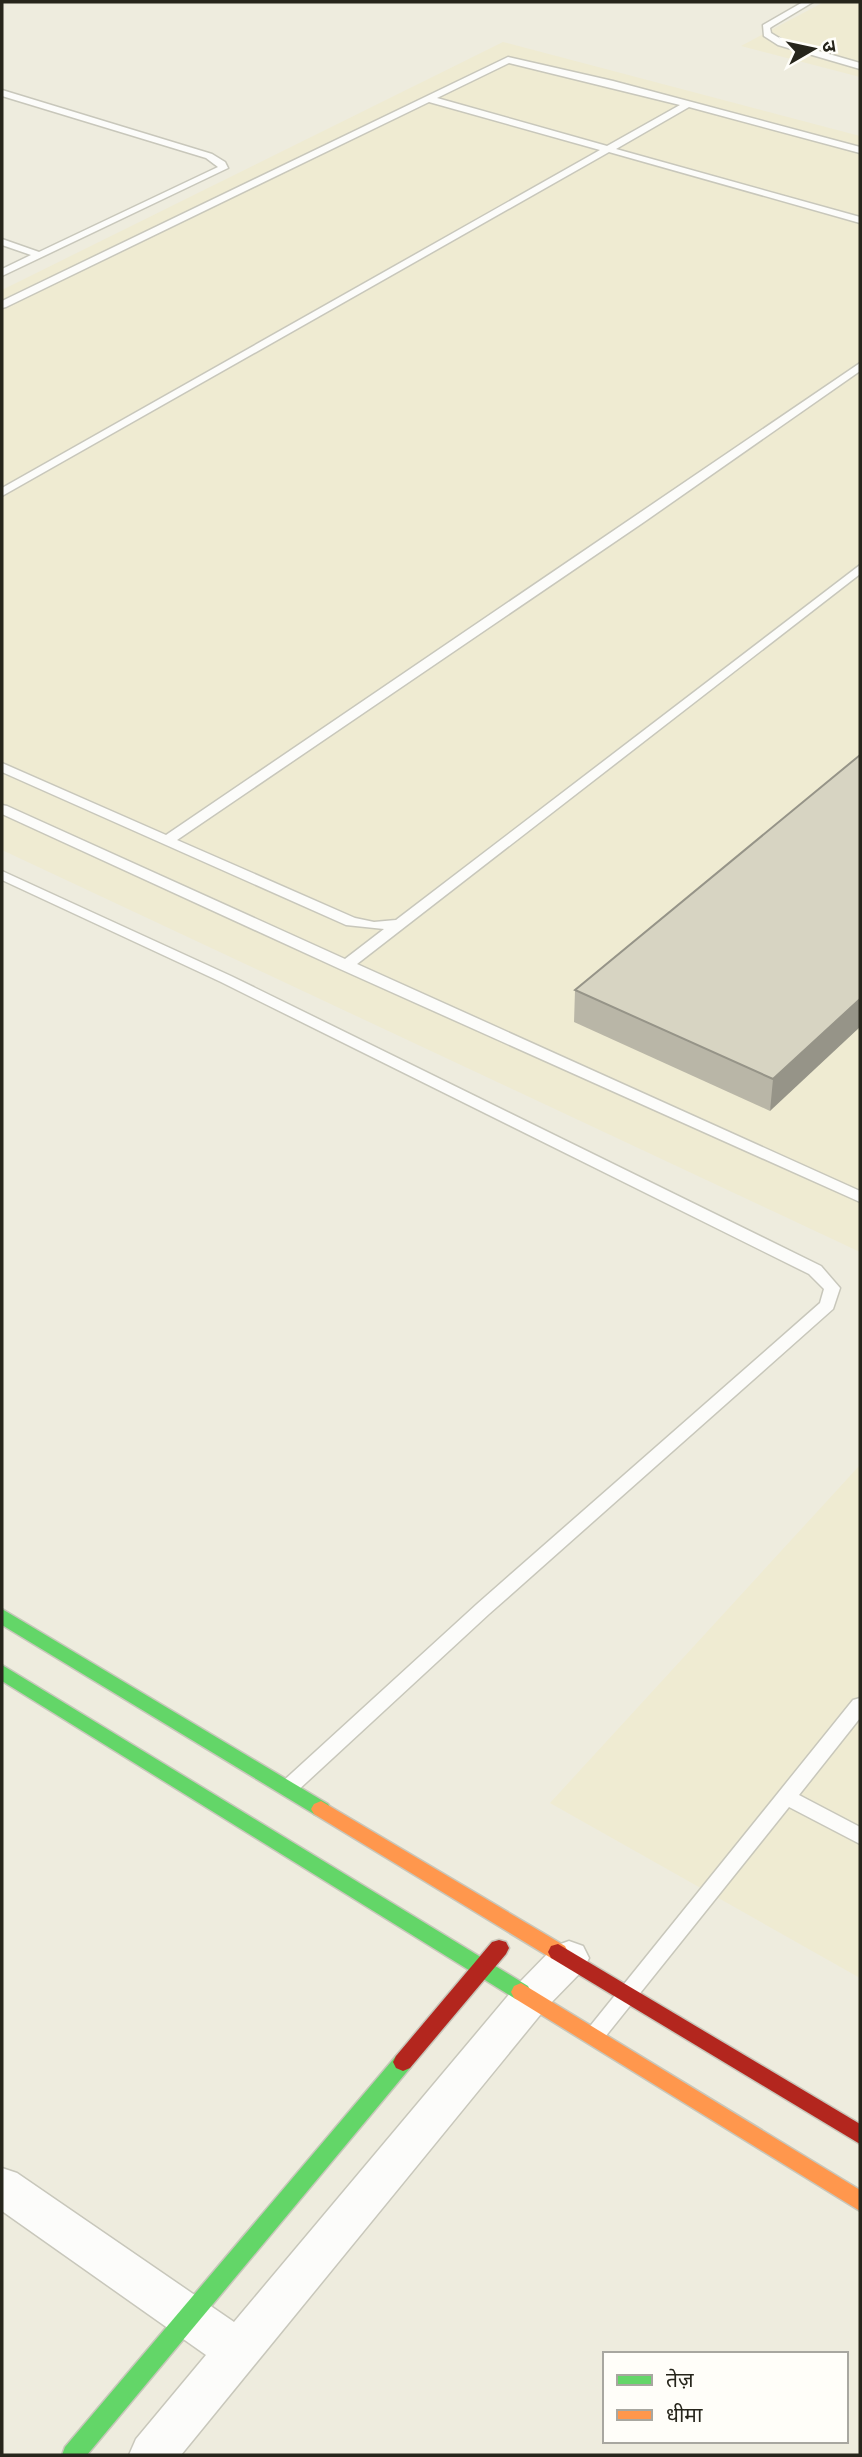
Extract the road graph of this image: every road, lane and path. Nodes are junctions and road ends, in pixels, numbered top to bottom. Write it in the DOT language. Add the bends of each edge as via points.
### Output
graph roads {
  1 [pos="809,2"];
  2 [pos="860,66"];
  3 [pos="2,93"];
  4 [pos="430,99"];
  5 [pos="688,104"];
  6 [pos="603,149"];
  7 [pos="860,150"];
  8 [pos="860,220"];
  9 [pos="2,242"];
  10 [pos="39,254"];
  11 [pos="2,272"];
  12 [pos="2,305"];
  13 [pos="860,366"];
  14 [pos="2,493"];
  15 [pos="860,568"];
  16 [pos="2,767"];
  17 [pos="2,809"];
  18 [pos="166,841"];
  19 [pos="2,876"];
  20 [pos="405,922"];
  21 [pos="345,966"];
  22 [pos="860,1197"];
  23 [pos="2,1616"];
  24 [pos="2,1672"];
  25 [pos="860,1705"];
  26 [pos="288,1788"];
  27 [pos="786,1797"];
  28 [pos="860,1836"];
  29 [pos="514,1928"];
  30 [pos="569,1958"];
  31 [pos="483,1968"];
  32 [pos="627,1995"];
  33 [pos="531,1997"];
  34 [pos="594,2036"];
  35 [pos="860,2135"];
  36 [pos="2,2186"];
  37 [pos="860,2201"];
  38 [pos="189,2317"];
  39 [pos="238,2351"];
  40 [pos="73,2455"];
  41 [pos="152,2455"];
  1 -- 2 [label="lane" via="766,27 767,34 781,43"];
  3 -- 10 [label="lane" via="209,156 222,164 219,172"];
  4 -- 5 [label="lane" via="506,61 517,60"];
  4 -- 6 [label="lane"];
  4 -- 12 [label="lane"];
  5 -- 6 [label="lane"];
  5 -- 7 [label="lane"];
  6 -- 8 [label="lane"];
  6 -- 14 [label="lane"];
  9 -- 10 [label="lane"];
  10 -- 11 [label="lane"];
  13 -- 18 [label="lane"];
  15 -- 20 [label="lane"];
  16 -- 18 [label="lane"];
  17 -- 21 [label="lane"];
  18 -- 20 [label="lane" via="351,922 374,926"];
  19 -- 26 [label="lane" via="226,979 802,1263 832,1288 827,1305"];
  20 -- 21 [label="lane"];
  21 -- 22 [label="lane"];
  23 -- 26 [label="street"];
  24 -- 31 [label="street"];
  25 -- 27 [label="lane"];
  26 -- 29 [label="street"];
  27 -- 28 [label="lane"];
  27 -- 32 [label="lane"];
  29 -- 30 [label="street"];
  29 -- 31 [label="street"];
  30 -- 32 [label="street"];
  30 -- 33 [label="street"];
  31 -- 33 [label="street"];
  31 -- 38 [label="street"];
  32 -- 34 [label="lane"];
  32 -- 35 [label="street"];
  33 -- 34 [label="street"];
  33 -- 39 [label="street"];
  34 -- 37 [label="street"];
  36 -- 38 [label="street"];
  38 -- 39 [label="street"];
  38 -- 40 [label="street"];
  39 -- 41 [label="street"];
}
